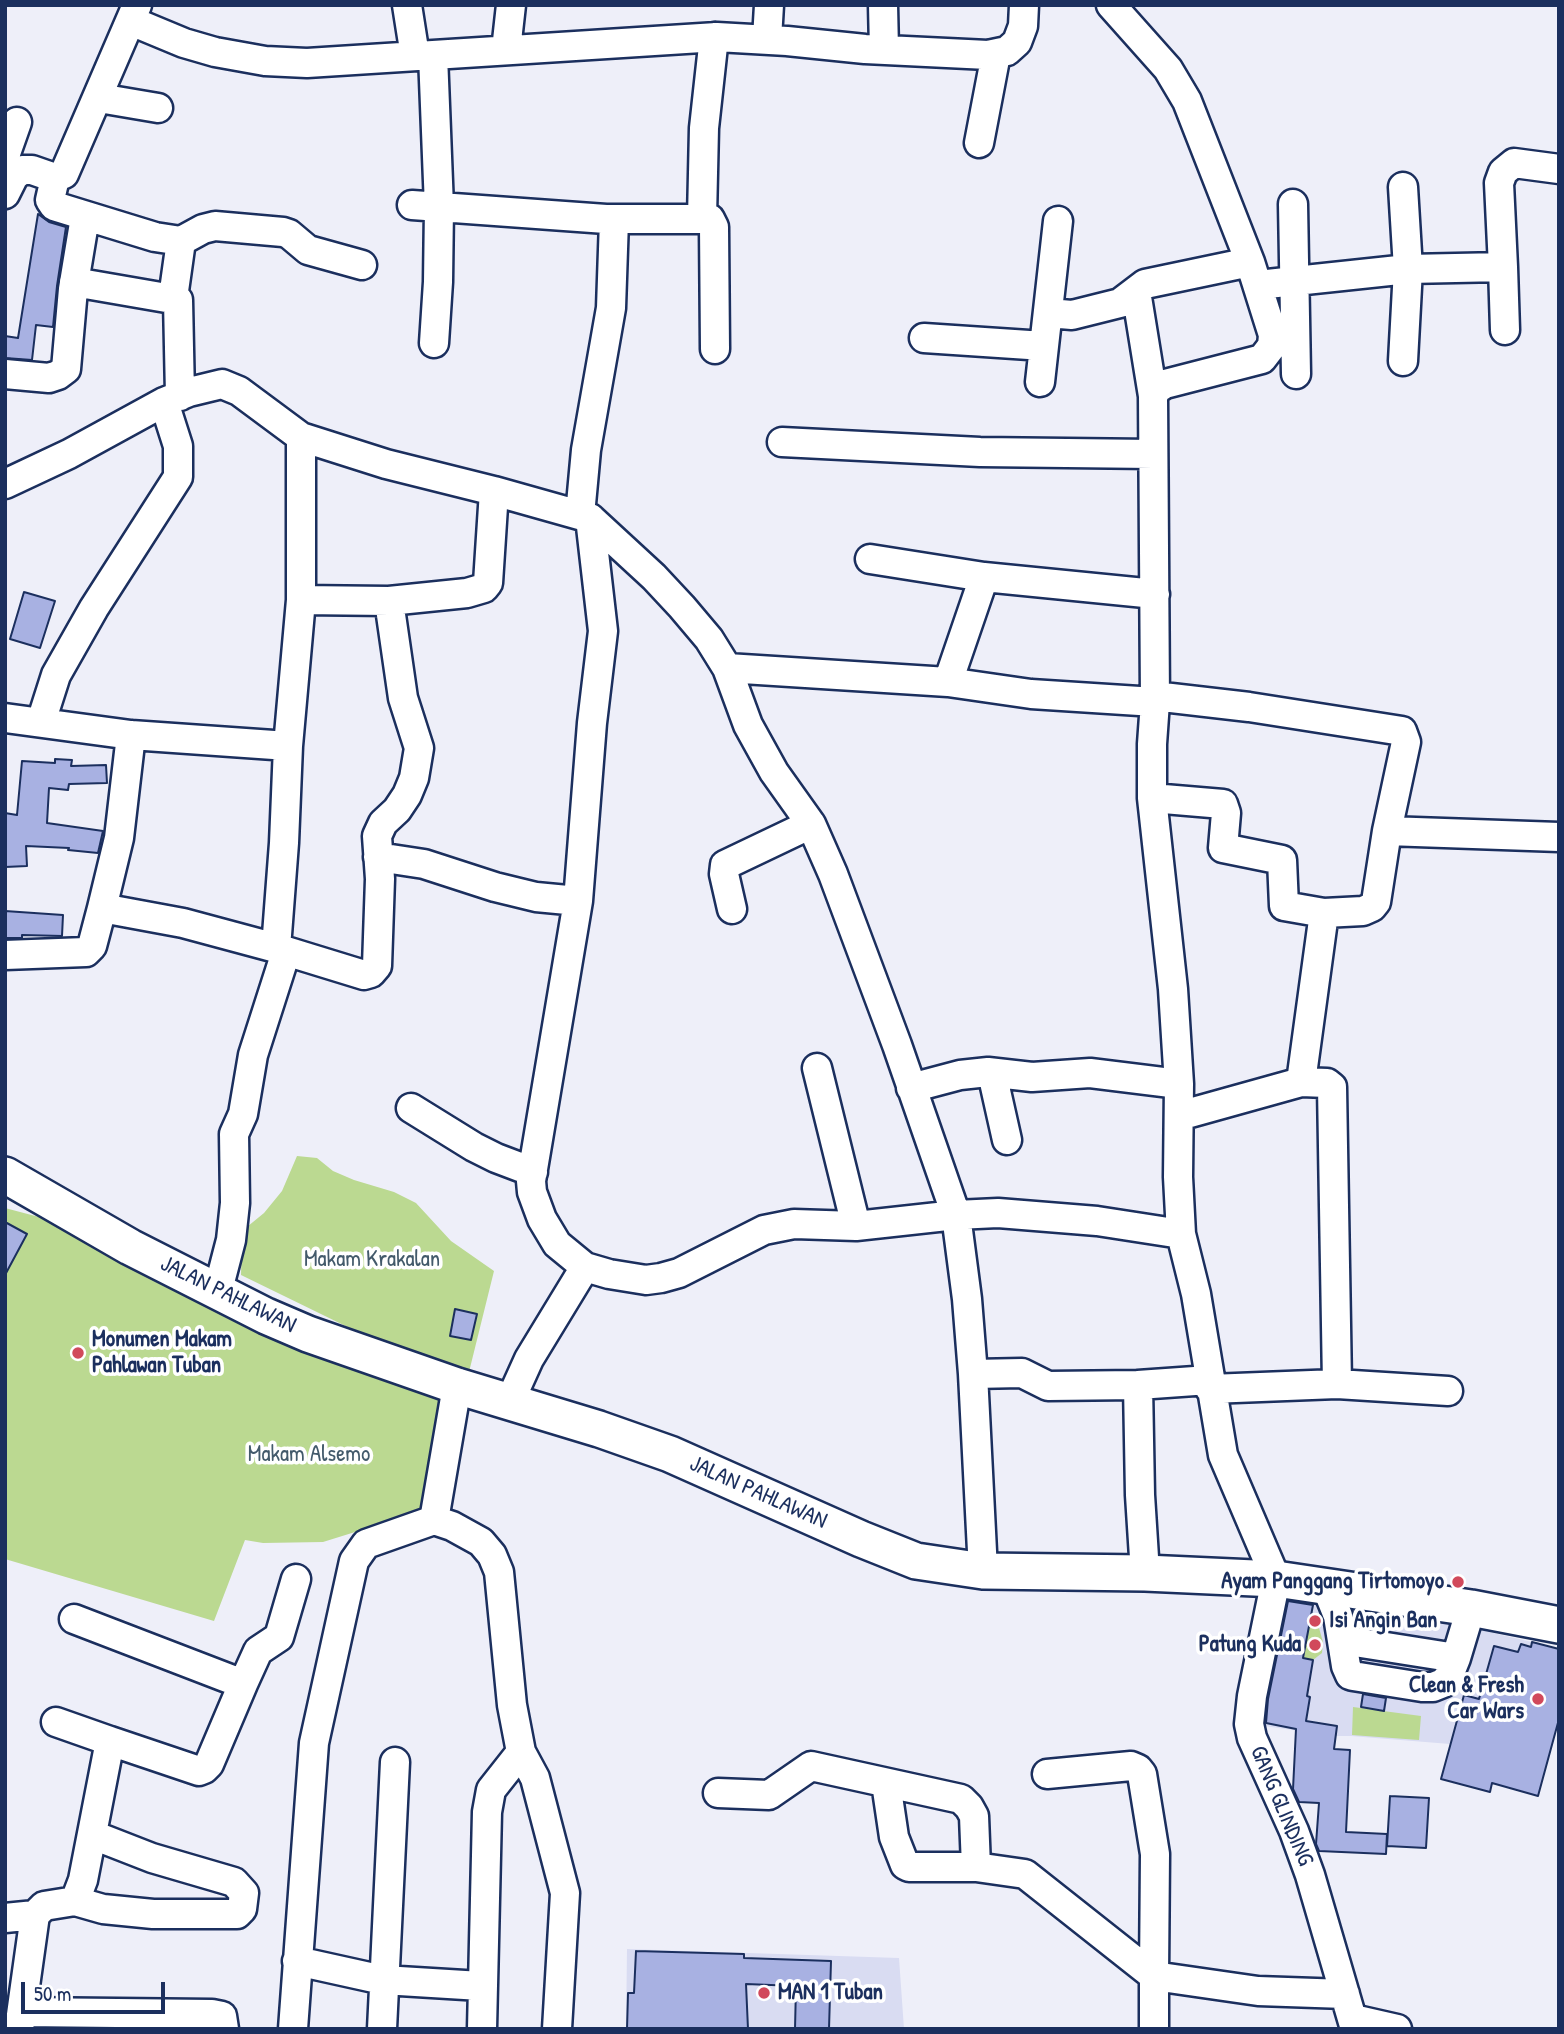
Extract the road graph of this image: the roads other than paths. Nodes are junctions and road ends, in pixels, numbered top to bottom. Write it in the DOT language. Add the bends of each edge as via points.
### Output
graph roads {
  1 [pos="407,5"];
  2 [pos="511,5"];
  3 [pos="769,5"];
  4 [pos="883,5"];
  5 [pos="1024,5"];
  6 [pos="1111,5"];
  7 [pos="130,11"];
  8 [pos="714,37"];
  9 [pos="767,39"];
  10 [pos="506,50"];
  11 [pos="884,50"];
  12 [pos="996,54"];
  13 [pos="424,55"];
  14 [pos="99,98"];
  15 [pos="158,108"];
  16 [pos="17,122"];
  17 [pos="979,143"];
  18 [pos="1559,169"];
  19 [pos="8,171"];
  20 [pos="55,178"];
  21 [pos="1403,187"];
  22 [pos="1293,204"];
  23 [pos="425,206"];
  24 [pos="85,217"];
  25 [pos="702,218"];
  26 [pos="614,220"];
  27 [pos="1058,221"];
  28 [pos="181,241"];
  29 [pos="362,265"];
  30 [pos="1503,267"];
  31 [pos="1408,269"];
  32 [pos="1254,274"];
  33 [pos="1294,280"];
  34 [pos="74,282"];
  35 [pos="1136,291"];
  36 [pos="173,298"];
  37 [pos="1048,313"];
  38 [pos="1505,330"];
  39 [pos="924,338"];
  40 [pos="434,343"];
  41 [pos="1044,346"];
  42 [pos="715,349"];
  43 [pos="1403,360"];
  44 [pos="5,374"];
  45 [pos="1296,374"];
  46 [pos="1040,382"];
  47 [pos="1153,396"];
  48 [pos="172,399"];
  49 [pos="301,437"];
  50 [pos="782,442"];
  51 [pos="1153,454"];
  52 [pos="5,484"];
  53 [pos="494,491"];
  54 [pos="585,517"];
  55 [pos="870,559"];
  56 [pos="984,577"];
  57 [pos="1154,594"];
  58 [pos="301,600"];
  59 [pos="389,601"];
  60 [pos="727,667"];
  61 [pos="948,682"];
  62 [pos="1154,699"];
  63 [pos="5,719"];
  64 [pos="41,722"];
  65 [pos="131,734"];
  66 [pos="288,746"];
  67 [pos="1152,798"];
  68 [pos="811,824"];
  69 [pos="1387,831"];
  70 [pos="1559,837"];
  71 [pos="378,858"];
  72 [pos="578,901"];
  73 [pos="102,908"];
  74 [pos="732,909"];
  75 [pos="1324,913"];
  76 [pos="281,950"];
  77 [pos="5,955"];
  78 [pos="817,1068"];
  79 [pos="992,1073"];
  80 [pos="1301,1082"];
  81 [pos="1179,1084"];
  82 [pos="911,1088"];
  83 [pos="411,1108"];
  84 [pos="1180,1116"];
  85 [pos="1007,1140"];
  86 [pos="533,1171"];
  87 [pos="13,1184"];
  88 [pos="956,1215"];
  89 [pos="856,1226"];
  90 [pos="1181,1234"];
  91 [pos="585,1267"];
  92 [pos="218,1290"];
  93 [pos="972,1374"];
  94 [pos="1209,1384"];
  95 [pos="1337,1384"];
  96 [pos="1138,1385"];
  97 [pos="457,1386"];
  98 [pos="1448,1391"];
  99 [pos="510,1401"];
  100 [pos="435,1520"];
  101 [pos="984,1571"];
  102 [pos="1145,1573"];
  103 [pos="296,1579"];
  104 [pos="1276,1579"];
  105 [pos="1325,1584"];
  106 [pos="1471,1608"];
  107 [pos="75,1619"];
  108 [pos="1559,1625"];
  109 [pos="243,1684"];
  110 [pos="55,1722"];
  111 [pos="110,1741"];
  112 [pos="521,1752"];
  113 [pos="395,1762"];
  114 [pos="1047,1774"];
  115 [pos="886,1783"];
  116 [pos="718,1793"];
  117 [pos="93,1835"];
  118 [pos="976,1867"];
  119 [pos="75,1901"];
  120 [pos="35,1915"];
  121 [pos="5,1918"];
  122 [pos="297,1961"];
  123 [pos="1154,1976"];
  124 [pos="383,1980"];
  125 [pos="481,1986"];
  126 [pos="1351,2014"];
  127 [pos="21,2020"];
  128 [pos="224,2029"];
  129 [pos="293,2029"];
  130 [pos="382,2029"];
  131 [pos="482,2029"];
  132 [pos="557,2029"];
  133 [pos="1154,2029"];
  134 [pos="1397,2029"];
  1 -- 13 [label="street"];
  2 -- 10 [label="street"];
  3 -- 9 [label="street"];
  4 -- 11 [label="street"];
  5 -- 12 [label="street" via="1017,42"];
  6 -- 32 [label="street" via="1181,89"];
  7 -- 13 [label="street" via="208,50 265,61 326,63"];
  7 -- 14 [label="street"];
  8 -- 9 [label="street"];
  8 -- 10 [label="street"];
  8 -- 25 [label="street" via="704,128"];
  9 -- 11 [label="street"];
  10 -- 13 [label="street"];
  11 -- 12 [label="street"];
  12 -- 17 [label="street"];
  13 -- 23 [label="street"];
  14 -- 15 [label="street"];
  14 -- 20 [label="street" via="67,170"];
  16 -- 19 [label="street"];
  18 -- 30 [label="street" via="1514,163 1503,172 1499,183"];
  19 -- 20 [label="street" via="28,170"];
  20 -- 24 [label="street" via="52,205"];
  21 -- 31 [label="street"];
  22 -- 33 [label="street"];
  23 -- 26 [label="street"];
  23 -- 40 [label="street"];
  24 -- 28 [label="street"];
  24 -- 34 [label="street"];
  25 -- 26 [label="street"];
  25 -- 42 [label="street" via="710,219 714,227"];
  26 -- 54 [label="street" via="611,308 586,450"];
  27 -- 37 [label="street"];
  28 -- 29 [label="street" via="215,226 283,232 308,250"];
  28 -- 36 [label="street"];
  30 -- 31 [label="street"];
  30 -- 38 [label="street"];
  31 -- 33 [label="street"];
  31 -- 43 [label="street"];
  32 -- 33 [label="street"];
  32 -- 35 [label="street" via="1165,279"];
  32 -- 47 [label="street" via="1273,335 1268,354 1250,363 1165,384"];
  33 -- 45 [label="street"];
  34 -- 36 [label="street"];
  34 -- 44 [label="street" via="66,369 54,378"];
  35 -- 37 [label="street" via="1120,303 1072,315"];
  35 -- 47 [label="street"];
  36 -- 48 [label="street" via="180,304"];
  37 -- 41 [label="street"];
  39 -- 41 [label="street"];
  41 -- 46 [label="street"];
  47 -- 51 [label="street"];
  48 -- 49 [label="street" via="227,385"];
  48 -- 52 [label="street"];
  48 -- 64 [label="street" via="178,477 56,675"];
  49 -- 53 [label="street"];
  49 -- 58 [label="street"];
  50 -- 51 [label="street" via="981,452"];
  51 -- 57 [label="street"];
  53 -- 54 [label="street"];
  53 -- 59 [label="street" via="486,585 467,593"];
  54 -- 60 [label="street" via="673,597"];
  54 -- 72 [label="street" via="603,631"];
  55 -- 56 [label="street"];
  56 -- 57 [label="street"];
  56 -- 61 [label="street"];
  57 -- 62 [label="street"];
  58 -- 59 [label="street"];
  58 -- 66 [label="street"];
  59 -- 71 [label="street" via="403,698 419,748 407,795 377,836"];
  60 -- 61 [label="street"];
  60 -- 68 [label="street" via="748,725"];
  61 -- 62 [label="street" via="1031,694"];
  62 -- 67 [label="street"];
  62 -- 69 [label="street" via="1249,707 1402,731 1406,742"];
  63 -- 64 [label="street"];
  64 -- 65 [label="street"];
  65 -- 66 [label="street"];
  65 -- 73 [label="street" via="117,848"];
  66 -- 76 [label="street"];
  67 -- 75 [label="street" via="1223,804 1223,848 1282,860 1284,906"];
  67 -- 81 [label="street"];
  68 -- 74 [label="street" via="726,863"];
  68 -- 82 [label="street"];
  69 -- 70 [label="street"];
  69 -- 75 [label="street" via="1376,902 1363,911"];
  71 -- 72 [label="street" via="424,864 536,897"];
  71 -- 76 [label="street" via="379,961 374,971 364,975"];
  72 -- 86 [label="street"];
  73 -- 76 [label="street" via="183,923"];
  73 -- 77 [label="street" via="92,946 86,951"];
  75 -- 80 [label="street"];
  76 -- 92 [label="street" via="243,1114 234,1134 235,1203"];
  78 -- 89 [label="street"];
  79 -- 81 [label="street" via="1032,1077 1090,1073"];
  79 -- 82 [label="street" via="960,1075"];
  79 -- 85 [label="street"];
  80 -- 84 [label="street"];
  80 -- 95 [label="street" via="1326,1083 1334,1096"];
  81 -- 84 [label="street"];
  82 -- 88 [label="street"];
  83 -- 86 [label="street" via="474,1147"];
  84 -- 90 [label="street"];
  86 -- 91 [label="street" via="532,1192 542,1219 557,1244"];
  87 -- 92 [label="main road, JALAN PAHLAWAN"];
  88 -- 89 [label="street"];
  88 -- 90 [label="street" via="1042,1216"];
  88 -- 93 [label="street"];
  89 -- 91 [label="street" via="776,1226 661,1278"];
  90 -- 94 [label="street" via="1196,1294"];
  91 -- 99 [label="street" via="529,1359"];
  92 -- 97 [label="main road, JALAN PAHLAWAN" via="308,1334"];
  93 -- 96 [label="street" via="1022,1373 1048,1386"];
  93 -- 101 [label="street"];
  94 -- 95 [label="street"];
  94 -- 96 [label="street"];
  94 -- 104 [label="street" via="1228,1470"];
  95 -- 98 [label="street"];
  96 -- 102 [label="street"];
  97 -- 99 [label="main road, JALAN PAHLAWAN"];
  97 -- 100 [label="street"];
  99 -- 101 [label="main road, JALAN PAHLAWAN" via="670,1454 899,1555"];
  100 -- 112 [label="street" via="481,1542 499,1572"];
  100 -- 122 [label="street" via="366,1544 354,1561 314,1743"];
  101 -- 102 [label="main road, JALAN PAHLAWAN"];
  102 -- 104 [label="main road, JALAN PAHLAWAN"];
  103 -- 109 [label="street" via="279,1637 258,1651"];
  104 -- 105 [label="main road, JALAN PAHLAWAN"];
  104 -- 126 [label="street, GANG GLINDING" via="1252,1696 1252,1738 1310,1875"];
  105 -- 106 [label="main road, JALAN PAHLAWAN"];
  105 -- 106 [label="street" via="1338,1616 1343,1649 1453,1665"];
  106 -- 108 [label="main road, JALAN PAHLAWAN"];
  107 -- 109 [label="street"];
  109 -- 111 [label="street" via="204,1769"];
  110 -- 111 [label="street"];
  111 -- 117 [label="street"];
  112 -- 125 [label="street" via="491,1790 487,1812"];
  112 -- 132 [label="street" via="535,1778 565,1892"];
  113 -- 124 [label="street"];
  114 -- 123 [label="street" via="1131,1766 1142,1774 1155,1854"];
  115 -- 116 [label="street" via="811,1766 769,1795"];
  115 -- 118 [label="street" via="966,1802 974,1820"];
  115 -- 118 [label="street" via="894,1837 905,1865"];
  117 -- 119 [label="street"];
  117 -- 119 [label="street" via="234,1882 244,1894 242,1909 237,1914 153,1914"];
  118 -- 123 [label="street" via="1025,1874"];
  119 -- 120 [label="street" via="44,1906"];
  120 -- 121 [label="street"];
  120 -- 127 [label="street"];
  122 -- 124 [label="street"];
  122 -- 129 [label="street"];
  123 -- 126 [label="street" via="1258,1991"];
  123 -- 133 [label="street"];
  124 -- 125 [label="street"];
  124 -- 130 [label="street"];
  125 -- 131 [label="street"];
  126 -- 134 [label="street"];
  127 -- 128 [label="street" via="212,2014 222,2016"];
}
